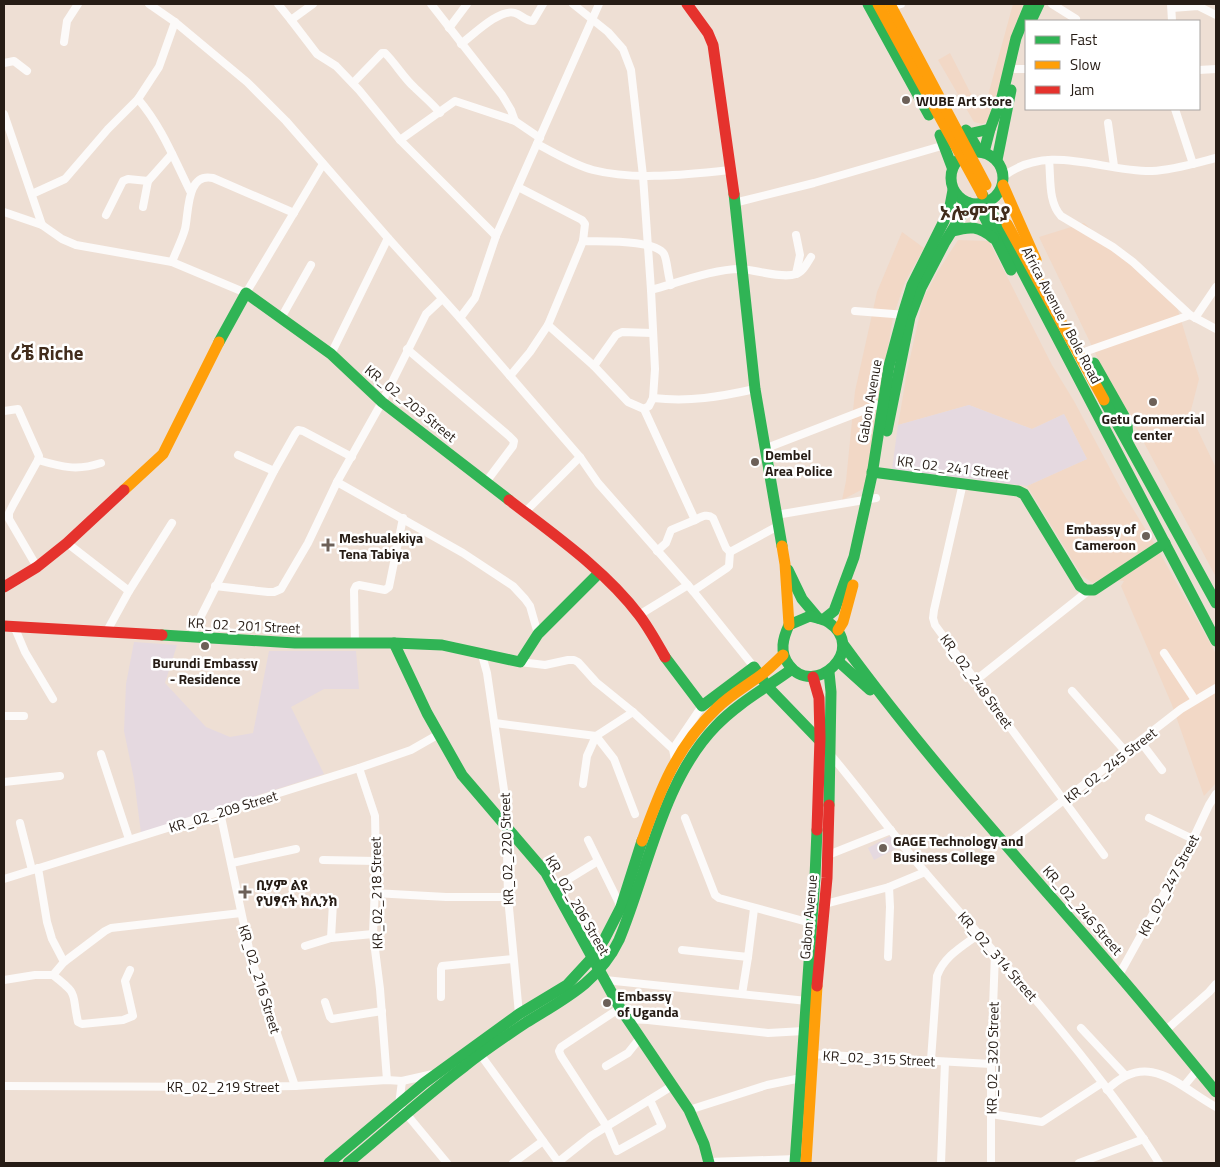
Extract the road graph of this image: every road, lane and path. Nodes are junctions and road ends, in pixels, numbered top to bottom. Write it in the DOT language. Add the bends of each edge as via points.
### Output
graph roads {
  1 [pos="78,4"];
  2 [pos="150,4"];
  3 [pos="278,4"];
  4 [pos="313,4"];
  5 [pos="432,4"];
  6 [pos="467,4"];
  7 [pos="543,4"];
  8 [pos="573,4"];
  9 [pos="599,4"];
  10 [pos="687,4"];
  11 [pos="868,4"];
  12 [pos="878,4"];
  13 [pos="897,4"];
  14 [pos="1030,4"];
  15 [pos="1039,4"];
  16 [pos="1052,4"];
  17 [pos="1171,6"];
  18 [pos="1216,16"];
  19 [pos="592,19"];
  20 [pos="1076,19"];
  21 [pos="291,20"];
  22 [pos="1031,20"];
  23 [pos="1172,20"];
  24 [pos="175,22"];
  25 [pos="448,28"];
  26 [pos="1025,39"];
  27 [pos="64,42"];
  28 [pos="461,44"];
  29 [pos="4,63"];
  30 [pos="1021,69"];
  31 [pos="1216,69"];
  32 [pos="1200,70"];
  33 [pos="27,71"];
  34 [pos="353,84"];
  35 [pos="138,99"];
  36 [pos="1175,110"];
  37 [pos="1002,112"];
  38 [pos="440,113"];
  39 [pos="4,114"];
  40 [pos="515,121"];
  41 [pos="1108,123"];
  42 [pos="990,129"];
  43 [pos="968,134"];
  44 [pos="400,140"];
  45 [pos="539,141"];
  46 [pos="945,145"];
  47 [pos="980,151"];
  48 [pos="172,154"];
  49 [pos="1216,158"];
  50 [pos="996,160"];
  51 [pos="1049,160"];
  52 [pos="323,164"];
  53 [pos="1193,164"];
  54 [pos="953,166"];
  55 [pos="1114,166"];
  56 [pos="732,170"];
  57 [pos="643,176"];
  58 [pos="148,181"];
  59 [pos="1003,181"];
  60 [pos="518,187"];
  61 [pos="953,190"];
  62 [pos="190,191"];
  63 [pos="32,194"];
  64 [pos="734,203"];
  65 [pos="976,204"];
  66 [pos="142,207"];
  67 [pos="4,212"];
  68 [pos="294,213"];
  69 [pos="106,215"];
  70 [pos="42,224"];
  71 [pos="953,231"];
  72 [pos="796,235"];
  73 [pos="496,236"];
  74 [pos="388,238"];
  75 [pos="583,240"];
  76 [pos="995,240"];
  77 [pos="648,244"];
  78 [pos="811,257"];
  79 [pos="172,262"];
  80 [pos="311,265"];
  81 [pos="742,269"];
  82 [pos="796,274"];
  83 [pos="670,285"];
  84 [pos="1216,287"];
  85 [pos="652,290"];
  86 [pos="246,293"];
  87 [pos="442,299"];
  88 [pos="855,311"];
  89 [pos="906,315"];
  90 [pos="1192,317"];
  91 [pos="281,318"];
  92 [pos="460,318"];
  93 [pos="548,325"];
  94 [pos="1216,329"];
  95 [pos="652,333"];
  96 [pos="407,349"];
  97 [pos="1087,350"];
  98 [pos="331,354"];
  99 [pos="594,366"];
  100 [pos="894,367"];
  101 [pos="510,376"];
  102 [pos="754,389"];
  103 [pos="653,398"];
  104 [pos="382,402"];
  105 [pos="883,403"];
  106 [pos="644,409"];
  107 [pos="4,411"];
  108 [pos="1129,447"];
  109 [pos="764,449"];
  110 [pos="1118,452"];
  111 [pos="238,456"];
  112 [pos="352,457"];
  113 [pos="580,457"];
  114 [pos="38,460"];
  115 [pos="101,463"];
  116 [pos="274,471"];
  117 [pos="876,472"];
  118 [pos="338,482"];
  119 [pos="486,482"];
  120 [pos="963,483"];
  121 [pos="871,498"];
  122 [pos="525,512"];
  123 [pos="6,518"];
  124 [pos="403,518"];
  125 [pos="694,520"];
  126 [pos="777,521"];
  127 [pos="172,523"];
  128 [pos="67,543"];
  129 [pos="1165,543"];
  130 [pos="657,550"];
  131 [pos="730,552"];
  132 [pos="785,564"];
  133 [pos="37,567"];
  134 [pos="599,573"];
  135 [pos="216,586"];
  136 [pos="4,587"];
  137 [pos="691,588"];
  138 [pos="129,591"];
  139 [pos="1088,591"];
  140 [pos="1216,603"];
  141 [pos="639,615"];
  142 [pos="821,618"];
  143 [pos="789,625"];
  144 [pos="9,626"];
  145 [pos="838,630"];
  146 [pos="107,631"];
  147 [pos="538,634"];
  148 [pos="190,638"];
  149 [pos="1216,641"];
  150 [pos="355,643"];
  151 [pos="394,643"];
  152 [pos="843,644"];
  153 [pos="1164,653"];
  154 [pos="482,655"];
  155 [pos="784,655"];
  156 [pos="520,662"];
  157 [pos="839,662"];
  158 [pos="792,669"];
  159 [pos="757,672"];
  160 [pos="830,672"];
  161 [pos="813,676"];
  162 [pos="976,680"];
  163 [pos="767,686"];
  164 [pos="1216,688"];
  165 [pos="1072,691"];
  166 [pos="53,699"];
  167 [pos="1196,700"];
  168 [pos="887,704"];
  169 [pos="702,706"];
  170 [pos="633,712"];
  171 [pos="4,716"];
  172 [pos="24,716"];
  173 [pos="495,723"];
  174 [pos="439,734"];
  175 [pos="596,736"];
  176 [pos="820,741"];
  177 [pos="1140,741"];
  178 [pos="1126,752"];
  179 [pos="101,754"];
  180 [pos="674,754"];
  181 [pos="830,754"];
  182 [pos="359,768"];
  183 [pos="1162,770"];
  184 [pos="60,776"];
  185 [pos="4,782"];
  186 [pos="583,784"];
  187 [pos="1216,794"];
  188 [pos="1063,801"];
  189 [pos="220,812"];
  190 [pos="635,814"];
  191 [pos="685,818"];
  192 [pos="1149,818"];
  193 [pos="20,823"];
  194 [pos="507,826"];
  195 [pos="891,830"];
  196 [pos="129,839"];
  197 [pos="588,840"];
  198 [pos="1193,840"];
  199 [pos="1006,845"];
  200 [pos="296,849"];
  201 [pos="828,855"];
  202 [pos="1104,855"];
  203 [pos="323,860"];
  204 [pos="598,861"];
  205 [pos="376,862"];
  206 [pos="232,863"];
  207 [pos="35,869"];
  208 [pos="925,872"];
  209 [pos="4,879"];
  210 [pos="889,887"];
  211 [pos="554,888"];
  212 [pos="374,893"];
  213 [pos="508,897"];
  214 [pos="333,903"];
  215 [pos="824,904"];
  216 [pos="620,907"];
  217 [pos="754,909"];
  218 [pos="241,913"];
  219 [pos="811,924"];
  220 [pos="374,934"];
  221 [pos="979,934"];
  222 [pos="331,938"];
  223 [pos="305,946"];
  224 [pos="682,950"];
  225 [pos="995,953"];
  226 [pos="748,957"];
  227 [pos="888,957"];
  228 [pos="513,959"];
  229 [pos="592,959"];
  230 [pos="64,962"];
  231 [pos="130,970"];
  232 [pos="1119,975"];
  233 [pos="53,976"];
  234 [pos="602,976"];
  235 [pos="4,980"];
  236 [pos="1216,984"];
  237 [pos="742,994"];
  238 [pos="441,997"];
  239 [pos="807,1001"];
  240 [pos="325,1002"];
  241 [pos="620,1008"];
  242 [pos="382,1011"];
  243 [pos="519,1014"];
  244 [pos="627,1019"];
  245 [pos="1081,1028"];
  246 [pos="1166,1030"];
  247 [pos="804,1031"];
  248 [pos="640,1038"];
  249 [pos="480,1054"];
  250 [pos="808,1054"];
  251 [pos="931,1060"];
  252 [pos="945,1062"];
  253 [pos="991,1064"];
  254 [pos="606,1066"];
  255 [pos="1198,1069"];
  256 [pos="440,1072"];
  257 [pos="1125,1075"];
  258 [pos="801,1078"];
  259 [pos="387,1080"];
  260 [pos="402,1081"];
  261 [pos="1102,1083"];
  262 [pos="4,1086"];
  263 [pos="295,1086"];
  264 [pos="672,1086"];
  265 [pos="1184,1086"];
  266 [pos="1108,1090"];
  267 [pos="1216,1092"];
  268 [pos="650,1100"];
  269 [pos="1216,1108"];
  270 [pos="403,1109"];
  271 [pos="689,1110"];
  272 [pos="992,1114"];
  273 [pos="606,1128"];
  274 [pos="1144,1139"];
  275 [pos="543,1141"];
  276 [pos="799,1162"];
  277 [pos="329,1163"];
  278 [pos="348,1163"];
  279 [pos="447,1163"];
  280 [pos="513,1163"];
  281 [pos="558,1163"];
  282 [pos="709,1163"];
  283 [pos="941,1163"];
  284 [pos="991,1163"];
  285 [pos="1079,1163"];
  286 [pos="1160,1163"];
  1 -- 27 [label="street" via="66,20"];
  2 -- 24 [label="street"];
  3 -- 21 [label="street"];
  4 -- 21 [label="street"];
  5 -- 25 [label="street"];
  6 -- 25 [label="street"];
  7 -- 28 [label="street" via="533,21 515,13 503,14"];
  8 -- 19 [label="street"];
  9 -- 19 [label="street"];
  10 -- 56 [label="main road" via="713,45"];
  11 -- 46 [label="main road"];
  12 -- 110 [label="main road, Africa Avenue / Bole Road" via="994,215"];
  13 -- 43 [label="main road"];
  13 -- 108 [label="main road, Africa Avenue / Bole Road" via="1018,245"];
  14 -- 37 [label="main road" via="1016,38"];
  15 -- 22 [label="main road"];
  16 -- 20 [label="street"];
  17 -- 18 [label="street" via="1198,6"];
  17 -- 23 [label="street"];
  19 -- 45 [label="street"];
  19 -- 57 [label="street" via="623,49 631,70"];
  21 -- 34 [label="street" via="317,54 336,66"];
  24 -- 35 [label="street" via="159,67"];
  24 -- 52 [label="street" via="268,102"];
  25 -- 28 [label="street"];
  26 -- 30 [label="main road"];
  28 -- 40 [label="street" via="502,95"];
  29 -- 33 [label="street" via="14,61"];
  30 -- 37 [label="main road"];
  31 -- 32 [label="street"];
  34 -- 38 [label="street" via="378,56 385,53"];
  34 -- 44 [label="street"];
  35 -- 48 [label="street" via="156,121"];
  35 -- 63 [label="street" via="65,179"];
  36 -- 53 [label="street"];
  37 -- 42 [label="main road"];
  37 -- 50 [label="main road"];
  38 -- 40 [label="street" via="455,101"];
  38 -- 44 [label="street"];
  39 -- 63 [label="street"];
  40 -- 45 [label="street"];
  41 -- 55 [label="street"];
  42 -- 43 [label="main road"];
  42 -- 47 [label="main road"];
  43 -- 47 [label="main road"];
  44 -- 73 [label="street"];
  45 -- 57 [label="street" via="593,170"];
  45 -- 60 [label="street"];
  46 -- 54 [label="main road"];
  46 -- 64 [label="street"];
  47 -- 50 [label="main road"];
  47 -- 54 [label="main road" via="968,153"];
  48 -- 58 [label="street"];
  48 -- 62 [label="street"];
  49 -- 53 [label="street"];
  50 -- 59 [label="main road"];
  51 -- 55 [label="street"];
  51 -- 59 [label="street" via="1023,164"];
  51 -- 90 [label="street" via="1056,211 1133,262"];
  52 -- 68 [label="street"];
  52 -- 74 [label="street"];
  53 -- 55 [label="street" via="1153,171"];
  54 -- 61 [label="main road" via="950,181"];
  56 -- 57 [label="street"];
  56 -- 64 [label="main road"];
  57 -- 77 [label="street"];
  58 -- 66 [label="street"];
  58 -- 69 [label="street" via="124,180"];
  59 -- 65 [label="main road" via="996,197"];
  59 -- 97 [label="main road" via="1029,248"];
  60 -- 73 [label="street"];
  60 -- 75 [label="street" via="582,220 585,224"];
  61 -- 65 [label="main road" via="962,200"];
  61 -- 89 [label="main road, Gabon Avenue" via="944,221 912,285"];
  62 -- 68 [label="street" via="201,179 208,177"];
  62 -- 79 [label="street" via="186,227"];
  63 -- 70 [label="street"];
  64 -- 81 [label="main road"];
  65 -- 71 [label="main road, Gabon Avenue"];
  65 -- 76 [label="main road"];
  67 -- 70 [label="street"];
  68 -- 86 [label="street"];
  70 -- 79 [label="street" via="76,245"];
  71 -- 76 [label="main road" via="974,227 983,229"];
  71 -- 89 [label="main road, Gabon Avenue"];
  72 -- 82 [label="street" via="800,255"];
  73 -- 92 [label="street" via="475,298"];
  74 -- 87 [label="street"];
  74 -- 98 [label="street"];
  75 -- 77 [label="street"];
  75 -- 93 [label="street"];
  76 -- 110 [label="main road" via="1100,434"];
  77 -- 83 [label="street" via="665,255"];
  77 -- 85 [label="street"];
  78 -- 82 [label="street"];
  79 -- 86 [label="street"];
  80 -- 91 [label="street"];
  81 -- 82 [label="street" via="775,275"];
  81 -- 83 [label="street"];
  81 -- 102 [label="main road"];
  83 -- 85 [label="street"];
  84 -- 90 [label="street"];
  85 -- 95 [label="street"];
  86 -- 91 [label="main road, KR_02_203 Street"];
  86 -- 128 [label="main road" via="163,454"];
  87 -- 92 [label="street"];
  87 -- 96 [label="street" via="426,314"];
  88 -- 89 [label="street"];
  89 -- 100 [label="main road, Gabon Avenue"];
  90 -- 94 [label="street"];
  90 -- 97 [label="street"];
  91 -- 98 [label="main road, KR_02_203 Street"];
  92 -- 101 [label="street"];
  93 -- 99 [label="street"];
  93 -- 101 [label="street"];
  95 -- 99 [label="street" via="622,332"];
  95 -- 103 [label="street"];
  96 -- 104 [label="street"];
  96 -- 119 [label="street" via="514,442"];
  97 -- 108 [label="main road" via="1124,416"];
  98 -- 104 [label="main road, KR_02_203 Street"];
  99 -- 106 [label="street" via="628,402"];
  100 -- 105 [label="main road, Gabon Avenue"];
  100 -- 117 [label="main road, Gabon Avenue"];
  101 -- 113 [label="street"];
  102 -- 103 [label="street" via="694,400"];
  102 -- 109 [label="main road"];
  103 -- 106 [label="street"];
  104 -- 112 [label="street"];
  104 -- 119 [label="main road, KR_02_203 Street"];
  105 -- 109 [label="street"];
  105 -- 117 [label="main road, Gabon Avenue"];
  106 -- 125 [label="street"];
  107 -- 114 [label="street" via="18,409"];
  108 -- 140 [label="main road, Africa Avenue / Bole Road"];
  109 -- 126 [label="main road"];
  110 -- 129 [label="main road, Africa Avenue / Bole Road"];
  111 -- 116 [label="street"];
  112 -- 116 [label="street" via="298,430"];
  112 -- 118 [label="street"];
  113 -- 122 [label="street"];
  113 -- 130 [label="street" via="598,483"];
  114 -- 115 [label="street" via="76,468"];
  114 -- 123 [label="street"];
  116 -- 135 [label="street"];
  117 -- 120 [label="main road, KR_02_241 Street"];
  117 -- 121 [label="main road, Gabon Avenue"];
  118 -- 124 [label="street"];
  118 -- 135 [label="street" via="281,589 268,592"];
  119 -- 122 [label="main road, KR_02_203 Street"];
  120 -- 139 [label="main road, KR_02_241 Street" via="1024,494 1080,586"];
  120 -- 162 [label="street, KR_02_248 Street" via="933,618"];
  121 -- 126 [label="street"];
  121 -- 142 [label="main road, Gabon Avenue" via="834,612"];
  121 -- 145 [label="main road, Gabon Avenue" via="843,622"];
  122 -- 134 [label="main road, KR_02_203 Street"];
  123 -- 133 [label="street"];
  124 -- 147 [label="street" via="514,586 530,606"];
  124 -- 150 [label="street" via="388,587 379,590 356,586 354,590"];
  125 -- 130 [label="street" via="671,530 666,543"];
  125 -- 131 [label="street" via="710,515"];
  126 -- 131 [label="street"];
  126 -- 132 [label="main road"];
  127 -- 138 [label="street"];
  128 -- 133 [label="main road"];
  128 -- 138 [label="street"];
  129 -- 139 [label="main road"];
  129 -- 149 [label="main road, Africa Avenue / Bole Road"];
  130 -- 137 [label="street"];
  131 -- 137 [label="street" via="728,568"];
  132 -- 142 [label="main road" via="802,599"];
  132 -- 143 [label="main road"];
  133 -- 136 [label="main road"];
  134 -- 141 [label="main road, KR_02_203 Street"];
  134 -- 147 [label="main road"];
  135 -- 148 [label="street"];
  137 -- 141 [label="street"];
  137 -- 159 [label="street"];
  138 -- 146 [label="street"];
  139 -- 162 [label="street"];
  141 -- 169 [label="main road, KR_02_203 Street" via="669,663"];
  142 -- 143 [label="main road" via="810,616"];
  142 -- 145 [label="main road"];
  143 -- 155 [label="main road" via="782,645"];
  144 -- 146 [label="main road, KR_02_201 Street"];
  144 -- 166 [label="street"];
  145 -- 152 [label="main road"];
  146 -- 148 [label="main road, KR_02_201 Street"];
  147 -- 156 [label="main road"];
  148 -- 150 [label="main road, KR_02_201 Street"];
  150 -- 151 [label="main road, KR_02_201 Street"];
  151 -- 154 [label="main road, KR_02_201 Street" via="449,646"];
  151 -- 174 [label="main road, KR_02_206 Street"];
  152 -- 157 [label="main road"];
  152 -- 168 [label="main road, KR_02_246 Street"];
  153 -- 167 [label="street"];
  154 -- 156 [label="main road, KR_02_201 Street"];
  154 -- 173 [label="street, KR_02_220 Street"];
  155 -- 158 [label="main road"];
  155 -- 159 [label="main road"];
  156 -- 170 [label="street" via="546,665 574,660"];
  157 -- 160 [label="main road"];
  157 -- 168 [label="main road, KR_02_246 Street"];
  158 -- 161 [label="main road"];
  158 -- 163 [label="main road"];
  159 -- 163 [label="main road"];
  159 -- 169 [label="main road" via="732,682"];
  159 -- 180 [label="main road" via="717,708"];
  160 -- 161 [label="main road"];
  160 -- 181 [label="main road, Gabon Avenue"];
  161 -- 176 [label="main road, Gabon Avenue" via="819,698"];
  162 -- 188 [label="street, KR_02_248 Street"];
  163 -- 176 [label="main road"];
  163 -- 234 [label="main road" via="722,718 685,765 670,794 625,928"];
  164 -- 167 [label="street, KR_02_245 Street"];
  165 -- 178 [label="street"];
  167 -- 177 [label="street, KR_02_245 Street"];
  168 -- 199 [label="main road, KR_02_246 Street"];
  169 -- 180 [label="street"];
  170 -- 175 [label="street"];
  170 -- 180 [label="street"];
  171 -- 172 [label="street"];
  173 -- 175 [label="street"];
  173 -- 194 [label="street, KR_02_220 Street"];
  174 -- 182 [label="street, KR_02_209 Street" via="411,750"];
  174 -- 194 [label="main road, KR_02_206 Street" via="462,775"];
  175 -- 186 [label="street" via="587,756"];
  175 -- 190 [label="street" via="614,759"];
  176 -- 219 [label="main road, Gabon Avenue"];
  177 -- 178 [label="street, KR_02_245 Street"];
  177 -- 183 [label="street"];
  178 -- 188 [label="street, KR_02_245 Street"];
  179 -- 196 [label="street"];
  180 -- 216 [label="main road"];
  181 -- 195 [label="street, KR_02_314 Street"];
  181 -- 201 [label="main road, Gabon Avenue"];
  182 -- 189 [label="street, KR_02_209 Street"];
  182 -- 205 [label="street, KR_02_218 Street" via="375,816"];
  184 -- 185 [label="street"];
  187 -- 198 [label="street, KR_02_247 Street"];
  188 -- 199 [label="street, KR_02_245 Street"];
  188 -- 202 [label="street, KR_02_248 Street"];
  189 -- 196 [label="street, KR_02_209 Street"];
  189 -- 206 [label="street, KR_02_216 Street"];
  191 -- 217 [label="street" via="715,895"];
  192 -- 198 [label="street"];
  193 -- 207 [label="street"];
  194 -- 211 [label="main road, KR_02_206 Street" via="546,873"];
  194 -- 213 [label="street, KR_02_220 Street"];
  195 -- 201 [label="street"];
  195 -- 208 [label="street, KR_02_314 Street"];
  196 -- 207 [label="street, KR_02_209 Street"];
  197 -- 204 [label="street"];
  198 -- 232 [label="street, KR_02_247 Street"];
  199 -- 232 [label="main road, KR_02_246 Street"];
  200 -- 206 [label="street"];
  201 -- 215 [label="main road, Gabon Avenue"];
  203 -- 205 [label="street"];
  204 -- 211 [label="street"];
  204 -- 216 [label="street"];
  205 -- 212 [label="street, KR_02_218 Street"];
  206 -- 218 [label="street, KR_02_216 Street"];
  207 -- 209 [label="street, KR_02_209 Street"];
  207 -- 230 [label="street" via="47,922"];
  208 -- 210 [label="street"];
  208 -- 221 [label="street, KR_02_314 Street"];
  210 -- 215 [label="street"];
  210 -- 227 [label="street"];
  211 -- 229 [label="main road, KR_02_206 Street"];
  212 -- 213 [label="street"];
  212 -- 220 [label="street, KR_02_218 Street"];
  213 -- 228 [label="street, KR_02_220 Street"];
  214 -- 222 [label="street"];
  215 -- 250 [label="main road, Gabon Avenue"];
  216 -- 229 [label="main road"];
  217 -- 219 [label="street"];
  217 -- 226 [label="street"];
  218 -- 230 [label="street" via="111,928"];
  218 -- 263 [label="street, KR_02_216 Street" via="251,958"];
  219 -- 239 [label="main road, Gabon Avenue"];
  220 -- 222 [label="street"];
  220 -- 242 [label="street, KR_02_218 Street"];
  221 -- 225 [label="street, KR_02_314 Street"];
  221 -- 251 [label="street" via="951,955 940,968"];
  222 -- 223 [label="street"];
  224 -- 226 [label="street"];
  225 -- 253 [label="street, KR_02_320 Street"];
  225 -- 261 [label="street, KR_02_314 Street" via="1071,1041"];
  226 -- 237 [label="street"];
  228 -- 238 [label="street" via="442,966"];
  228 -- 243 [label="street, KR_02_220 Street"];
  229 -- 234 [label="main road, KR_02_206 Street"];
  229 -- 243 [label="main road" via="567,985"];
  230 -- 233 [label="street"];
  231 -- 233 [label="street" via="125,981 133,1016 82,1024 78,1022 71,990"];
  232 -- 246 [label="main road, KR_02_246 Street"];
  233 -- 235 [label="street"];
  234 -- 237 [label="street"];
  234 -- 241 [label="main road, KR_02_206 Street"];
  234 -- 249 [label="main road"];
  236 -- 246 [label="street"];
  237 -- 239 [label="street"];
  239 -- 247 [label="main road, Gabon Avenue"];
  240 -- 242 [label="street" via="332,1019"];
  241 -- 244 [label="main road, KR_02_206 Street"];
  241 -- 273 [label="street" via="559,1051"];
  242 -- 259 [label="street, KR_02_218 Street"];
  243 -- 256 [label="main road"];
  244 -- 247 [label="street" via="768,1033"];
  244 -- 248 [label="main road, KR_02_206 Street"];
  245 -- 257 [label="street"];
  246 -- 255 [label="main road, KR_02_246 Street"];
  247 -- 250 [label="main road, Gabon Avenue"];
  248 -- 254 [label="street" via="628,1053"];
  248 -- 264 [label="main road, KR_02_206 Street"];
  249 -- 270 [label="main road"];
  249 -- 275 [label="street"];
  250 -- 251 [label="street, KR_02_315 Street"];
  250 -- 258 [label="main road, Gabon Avenue"];
  250 -- 276 [label="main road, Gabon Avenue"];
  251 -- 252 [label="street, KR_02_315 Street"];
  252 -- 253 [label="street, KR_02_315 Street"];
  252 -- 283 [label="street"];
  253 -- 272 [label="street, KR_02_320 Street"];
  255 -- 265 [label="street"];
  255 -- 267 [label="main road, KR_02_246 Street"];
  256 -- 260 [label="street, KR_02_219 Street"];
  256 -- 270 [label="main road"];
  257 -- 265 [label="street" via="1149,1071"];
  257 -- 266 [label="street"];
  258 -- 271 [label="street" via="767,1085"];
  258 -- 276 [label="main road, Gabon Avenue"];
  259 -- 260 [label="street, KR_02_219 Street"];
  259 -- 263 [label="street, KR_02_219 Street"];
  260 -- 270 [label="street"];
  261 -- 266 [label="street, KR_02_314 Street"];
  261 -- 272 [label="street" via="1042,1122"];
  262 -- 263 [label="street, KR_02_219 Street"];
  264 -- 268 [label="street"];
  264 -- 271 [label="main road, KR_02_206 Street"];
  265 -- 269 [label="street"];
  266 -- 274 [label="street, KR_02_314 Street"];
  268 -- 273 [label="street"];
  268 -- 273 [label="street" via="662,1126 617,1151"];
  270 -- 277 [label="main road"];
  270 -- 278 [label="main road"];
  270 -- 279 [label="street"];
  271 -- 282 [label="main road, KR_02_206 Street"];
  272 -- 284 [label="street, KR_02_320 Street"];
  273 -- 281 [label="street"];
  274 -- 285 [label="street"];
  274 -- 286 [label="street, KR_02_314 Street"];
  275 -- 280 [label="street"];
  275 -- 281 [label="street"];
  276 -- 282 [label="street"];
}
